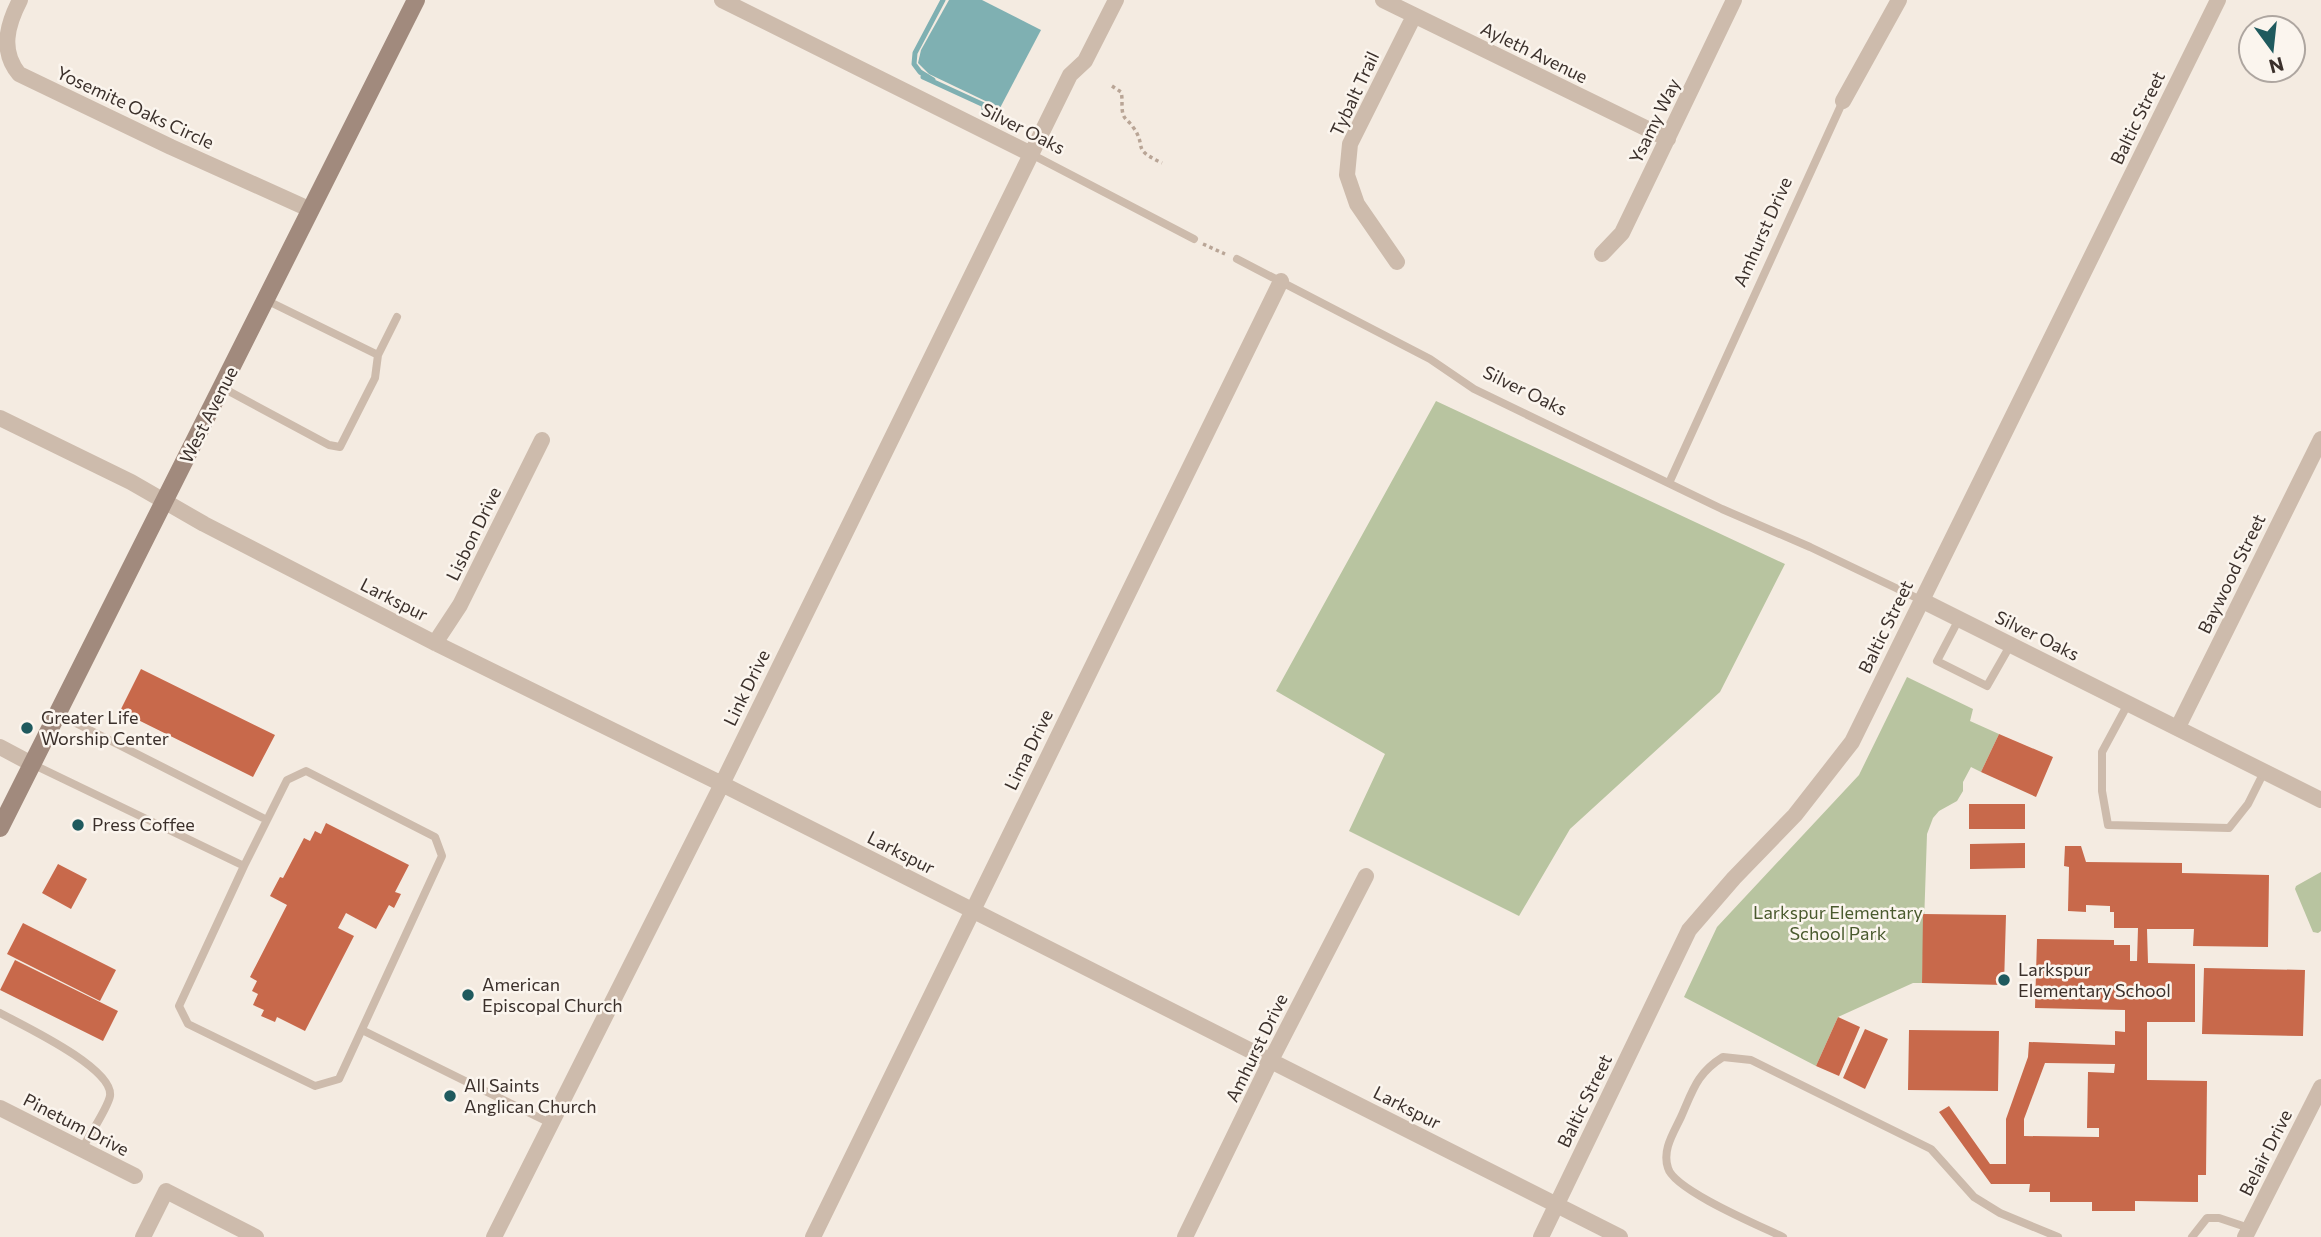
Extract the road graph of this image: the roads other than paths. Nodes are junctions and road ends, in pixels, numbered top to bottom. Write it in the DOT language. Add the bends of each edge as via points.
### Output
graph roads {
  1 [pos="20,0"];
  2 [pos="416,0"];
  3 [pos="722,0"];
  4 [pos="1116,0"];
  5 [pos="1383,0"];
  6 [pos="1734,0"];
  7 [pos="1899,0"];
  8 [pos="2218,0"];
  9 [pos="748,6"];
  10 [pos="1414,16"];
  11 [pos="1843,101"];
  12 [pos="1668,139"];
  13 [pos="1031,154"];
  14 [pos="311,211"];
  15 [pos="1194,239"];
  16 [pos="1602,254"];
  17 [pos="1237,259"];
  18 [pos="1397,262"];
  19 [pos="1281,281"];
  20 [pos="266,300"];
  21 [pos="397,317"];
  22 [pos="378,355"];
  23 [pos="223,388"];
  24 [pos="0,418"];
  25 [pos="2321,439"];
  26 [pos="542,440"];
  27 [pos="1670,483"];
  28 [pos="165,502"];
  29 [pos="1921,600"];
  30 [pos="1959,619"];
  31 [pos="435,643"];
  32 [pos="2011,644"];
  33 [pos="2129,702"];
  34 [pos="58,714"];
  35 [pos="2178,727"];
  36 [pos="0,747"];
  37 [pos="33,764"];
  38 [pos="2264,772"];
  39 [pos="722,784"];
  40 [pos="2321,800"];
  41 [pos="267,820"];
  42 [pos="0,828"];
  43 [pos="244,866"];
  44 [pos="1366,876"];
  45 [pos="974,912"];
  46 [pos="0,1013"];
  47 [pos="362,1030"];
  48 [pos="1271,1060"];
  49 [pos="2321,1087"];
  50 [pos="0,1108"];
  51 [pos="550,1123"];
  52 [pos="82,1149"];
  53 [pos="135,1176"];
  54 [pos="1556,1205"];
  55 [pos="2247,1233"];
  56 [pos="143,1237"];
  57 [pos="256,1237"];
  58 [pos="494,1237"];
  59 [pos="813,1237"];
  60 [pos="1185,1237"];
  61 [pos="1541,1237"];
  62 [pos="1620,1237"];
  63 [pos="1783,1237"];
  64 [pos="2057,1237"];
  65 [pos="2192,1237"];
  1 -- 14 [label="street, Yosemite Oaks Circle" via="3,36 8,62 19,74"];
  2 -- 14 [label="main road, West Avenue"];
  3 -- 9 [label="street, Silver Oaks"];
  4 -- 13 [label="street, Link Drive" via="1085,61 1070,75"];
  5 -- 10 [label="street, Ayleth Avenue"];
  6 -- 12 [label="street, Ysamy Way"];
  7 -- 11 [label="street, Amhurst Drive"];
  8 -- 29 [label="street, Baltic Street"];
  9 -- 13 [label="street, Silver Oaks"];
  10 -- 12 [label="street, Ayleth Avenue"];
  10 -- 18 [label="street, Tybalt Trail" via="1349,154 1348,174 1357,204"];
  11 -- 27 [label="lane, Amhurst Drive"];
  12 -- 16 [label="street, Ysamy Way" via="1622,233"];
  13 -- 15 [label="lane, Silver Oaks"];
  13 -- 39 [label="street, Link Drive"];
  14 -- 20 [label="main road, West Avenue"];
  17 -- 19 [label="lane, Silver Oaks"];
  19 -- 27 [label="lane, Silver Oaks" via="1430,359 1474,389"];
  19 -- 45 [label="street, Lima Drive"];
  20 -- 22 [label="lane"];
  20 -- 23 [label="main road, West Avenue"];
  21 -- 22 [label="lane"];
  22 -- 23 [label="lane" via="375,378 340,447 329,446"];
  23 -- 28 [label="main road, West Avenue"];
  24 -- 28 [label="street, Larkspur"];
  25 -- 35 [label="street, Baywood Street"];
  26 -- 31 [label="street, Lisbon Drive" via="460,605"];
  27 -- 29 [label="lane, Silver Oaks"];
  28 -- 31 [label="street, Larkspur"];
  28 -- 34 [label="main road, West Avenue"];
  29 -- 30 [label="street, Silver Oaks"];
  29 -- 54 [label="street, Baltic Street" via="1852,742 1796,816 1689,930"];
  30 -- 32 [label="street, Silver Oaks"];
  30 -- 32 [label="lane" via="1937,661 1987,686"];
  31 -- 39 [label="street, Larkspur"];
  32 -- 33 [label="street, Silver Oaks"];
  33 -- 35 [label="street, Silver Oaks"];
  33 -- 38 [label="lane" via="2102,752 2108,825 2229,828"];
  34 -- 37 [label="main road, West Avenue"];
  34 -- 41 [label="lane"];
  35 -- 38 [label="street, Silver Oaks"];
  36 -- 37 [label="street"];
  37 -- 42 [label="main road, West Avenue"];
  37 -- 43 [label="lane"];
  38 -- 40 [label="street, Silver Oaks"];
  39 -- 45 [label="street, Larkspur"];
  39 -- 51 [label="street, Link Drive"];
  41 -- 43 [label="lane"];
  41 -- 47 [label="lane" via="287,780 306,771 435,837 442,856"];
  43 -- 47 [label="lane" via="179,1006 188,1024 316,1086 339,1079"];
  44 -- 48 [label="street, Amhurst Drive"];
  45 -- 48 [label="street, Larkspur"];
  45 -- 59 [label="street, Lima Drive"];
  46 -- 52 [label="lane" via="104,1077 110,1097"];
  47 -- 51 [label="lane"];
  48 -- 54 [label="street, Larkspur"];
  48 -- 60 [label="street, Amhurst Drive"];
  49 -- 55 [label="street, Belair Drive"];
  50 -- 52 [label="street, Pinetum Drive"];
  51 -- 58 [label="street, Link Drive"];
  52 -- 53 [label="street, Pinetum Drive"];
  54 -- 61 [label="street, Baltic Street"];
  54 -- 62 [label="street, Larkspur"];
  55 -- 65 [label="lane" via="2219,1218 2207,1218"];
  56 -- 57 [label="street" via="166,1192"];
  63 -- 64 [label="lane" via="1688,1190 1668,1171 1666,1150 1695,1086 1706,1067 1723,1057 1751,1060 1931,1149 1975,1197"];
}
